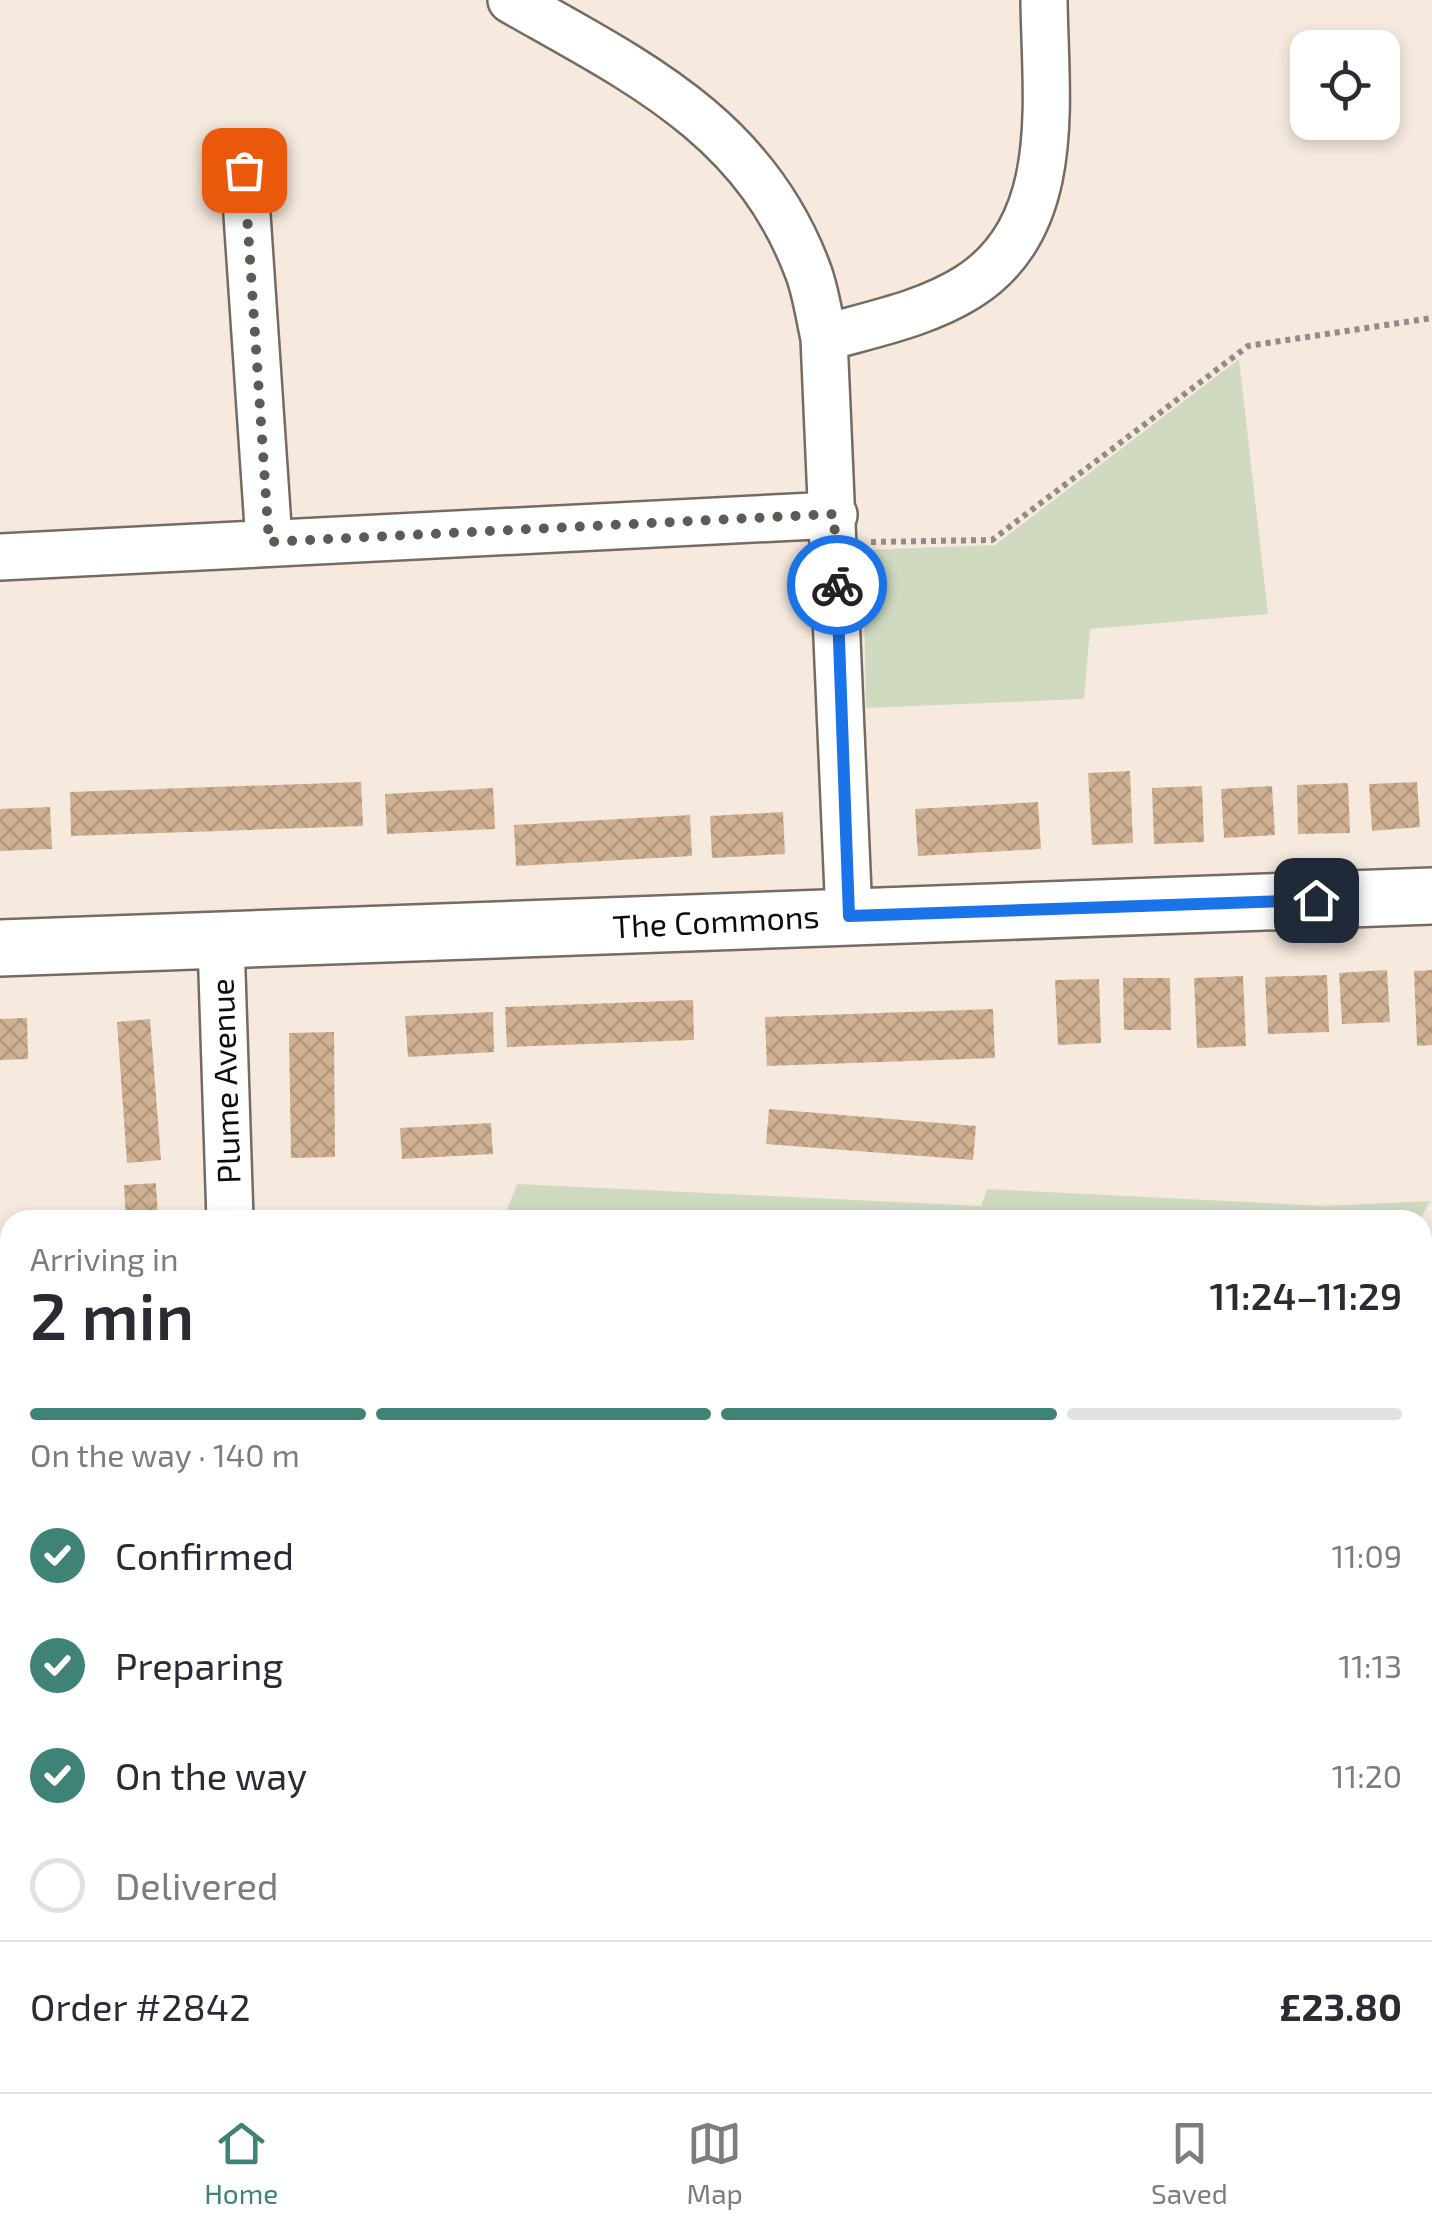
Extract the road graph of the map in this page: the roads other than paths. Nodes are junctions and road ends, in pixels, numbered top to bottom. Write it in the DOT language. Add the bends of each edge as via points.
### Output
graph roads {
  1 [pos="512,0"];
  2 [pos="1044,0"];
  3 [pos="244,170"];
  4 [pos="824,338"];
  5 [pos="835,528"];
  6 [pos="269,542"];
  7 [pos="0,557"];
  8 [pos="1432,896"];
  9 [pos="849,916"];
  10 [pos="222,942"];
  11 [pos="0,948"];
  12 [pos="230,1210"];
  1 -- 4 [label="street" via="668,90 732,148 808,270"];
  2 -- 4 [label="street" via="1042,185 1014,245 970,286 916,312"];
  3 -- 6 [label="street"];
  4 -- 5 [label="street"];
  5 -- 6 [label="street"];
  5 -- 9 [label="street"];
  6 -- 7 [label="street"];
  8 -- 9 [label="street, The Commons"];
  9 -- 10 [label="street, The Commons"];
  10 -- 11 [label="street, The Commons"];
  10 -- 12 [label="street, Plume Avenue"];
}
